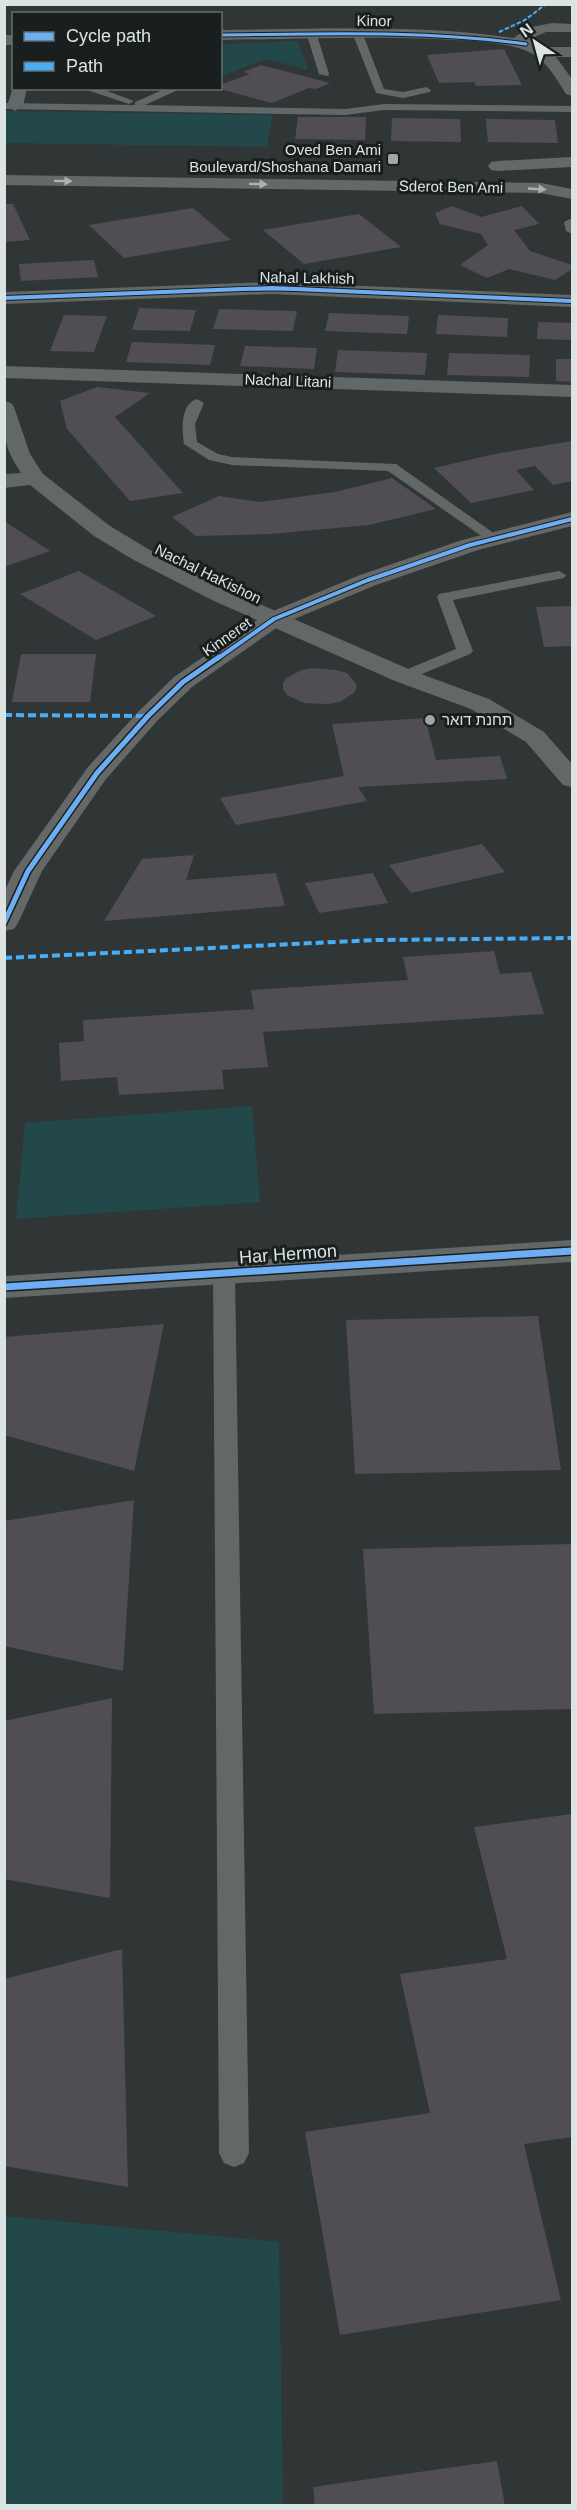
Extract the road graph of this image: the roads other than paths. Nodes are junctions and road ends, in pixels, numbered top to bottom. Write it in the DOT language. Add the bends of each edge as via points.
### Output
graph roads {
  1 [pos="573,28"];
  2 [pos="541,29"];
  3 [pos="311,32"];
  4 [pos="357,32"];
  5 [pos="222,35"];
  6 [pos="442,35"];
  7 [pos="532,47"];
  8 [pos="573,52"];
  9 [pos="324,74"];
  10 [pos="18,90"];
  11 [pos="92,90"];
  12 [pos="173,90"];
  13 [pos="426,90"];
  14 [pos="573,91"];
  15 [pos="10,106"];
  16 [pos="138,106"];
  17 [pos="573,109"];
  18 [pos="573,164"];
  19 [pos="478,166"];
  20 [pos="4,180"];
  21 [pos="573,193"];
  22 [pos="4,298"];
  23 [pos="573,301"];
  24 [pos="4,372"];
  25 [pos="573,391"];
  26 [pos="197,403"];
  27 [pos="4,407"];
  28 [pos="35,478"];
  29 [pos="4,481"];
  30 [pos="573,519"];
  31 [pos="495,539"];
  32 [pos="559,575"];
  33 [pos="274,619"];
  34 [pos="404,676"];
  35 [pos="573,779"];
  36 [pos="16,871"];
  37 [pos="4,923"];
  38 [pos="573,1251"];
  39 [pos="224,1273"];
  40 [pos="4,1287"];
  41 [pos="234,2153"];
  1 -- 2 [label="street, Kinor"];
  2 -- 6 [label="street, Kinor"];
  2 -- 7 [label="street" via="522,38"];
  3 -- 4 [label="street, Kinor"];
  3 -- 5 [label="street, Kinor"];
  3 -- 9 [label="lane"];
  4 -- 6 [label="street, Kinor"];
  4 -- 13 [label="lane" via="380,92 395,95"];
  6 -- 7 [label="street, Kinor" via="489,38"];
  7 -- 8 [label="street, Kinor"];
  7 -- 14 [label="street" via="556,65"];
  10 -- 15 [label="street"];
  11 -- 16 [label="lane"];
  12 -- 16 [label="lane"];
  15 -- 16 [label="lane"];
  16 -- 17 [label="lane" via="345,112 384,107"];
  18 -- 19 [label="main road, Sderot Ben Ami"];
  18 -- 21 [label="main road, Sderot Ben Ami" via="564,174 563,182"];
  20 -- 21 [label="main road, Sderot Ben Ami, one-way" via="541,188"];
  22 -- 23 [label="street, Nahal Lakhish" via="272,288"];
  24 -- 25 [label="street, Nachal Litani"];
  26 -- 31 [label="lane" via="188,424 191,444 214,456 232,461 391,467"];
  27 -- 28 [label="street, Nachal HaKishon" via="19,454"];
  28 -- 29 [label="street"];
  28 -- 33 [label="street, Nachal HaKishon" via="102,531 140,555"];
  30 -- 31 [label="main road, Kinneret"];
  31 -- 33 [label="main road, Kinneret" via="368,580"];
  32 -- 34 [label="lane" via="444,597 465,651"];
  33 -- 34 [label="street, Nachal HaKishon"];
  33 -- 36 [label="main road, Kinneret" via="183,682 148,716"];
  34 -- 35 [label="street, Nachal HaKishon" via="480,704 517,726 535,737"];
  36 -- 37 [label="main road, Kinneret"];
  38 -- 39 [label="street, Har Hermon"];
  39 -- 40 [label="street, Har Hermon"];
  39 -- 41 [label="lane"];
}
